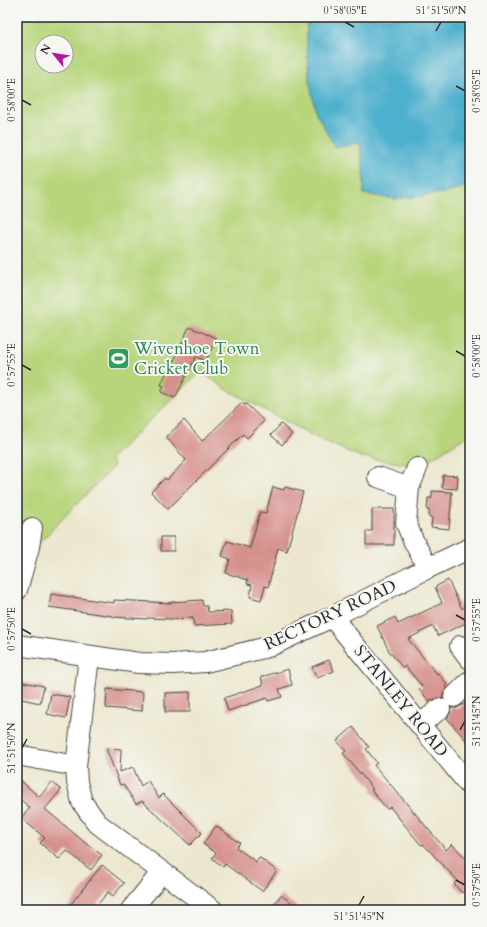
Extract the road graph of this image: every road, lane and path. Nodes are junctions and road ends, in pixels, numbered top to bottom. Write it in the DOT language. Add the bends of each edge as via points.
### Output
graph roads {
  1 [pos="417,468"];
  2 [pos="378,477"];
  3 [pos="409,488"];
  4 [pos="32,528"];
  5 [pos="470,548"];
  6 [pos="428,568"];
  7 [pos="17,590"];
  8 [pos="332,617"];
  9 [pos="17,645"];
  10 [pos="89,656"];
  11 [pos="470,682"];
  12 [pos="420,724"];
  13 [pos="17,755"];
  14 [pos="76,766"];
  15 [pos="470,786"];
  16 [pos="162,872"];
  17 [pos="131,910"];
  18 [pos="213,910"];
  1 -- 3 [label="street"];
  2 -- 3 [label="street"];
  3 -- 6 [label="street" via="406,523"];
  4 -- 7 [label="street"];
  5 -- 6 [label="street, RECTORY ROAD"];
  6 -- 8 [label="street, RECTORY ROAD"];
  8 -- 10 [label="street, RECTORY ROAD" via="268,647 205,662 139,663"];
  8 -- 12 [label="street, STANLEY ROAD"];
  9 -- 10 [label="street, RECTORY ROAD"];
  10 -- 14 [label="street"];
  11 -- 12 [label="street"];
  12 -- 15 [label="street, STANLEY ROAD"];
  13 -- 14 [label="street"];
  14 -- 16 [label="street" via="82,802 97,823"];
  16 -- 17 [label="street"];
  16 -- 18 [label="street"];
}
